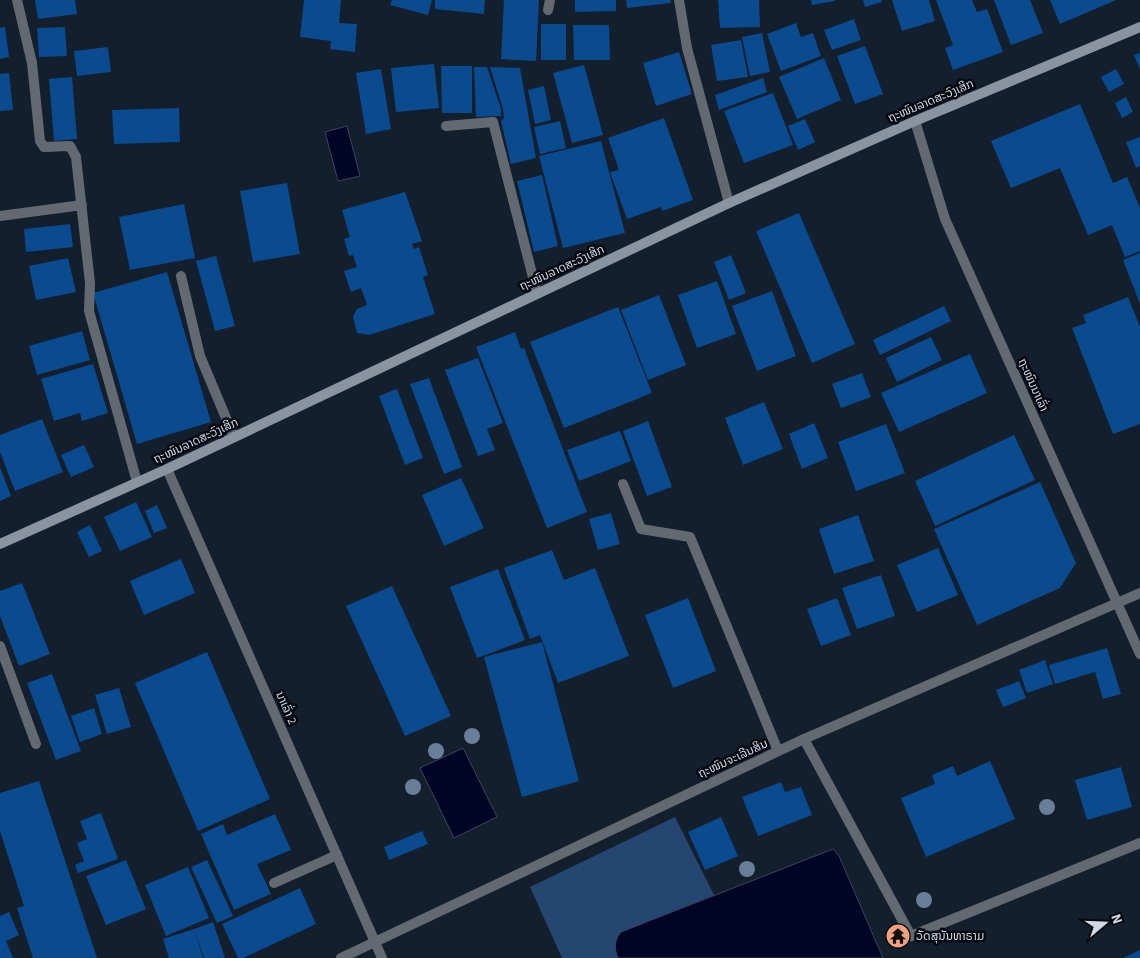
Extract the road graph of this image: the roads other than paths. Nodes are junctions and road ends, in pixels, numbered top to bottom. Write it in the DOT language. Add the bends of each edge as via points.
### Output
graph roads {
  1 [pos="17,0"];
  2 [pos="679,0"];
  3 [pos="1140,27"];
  4 [pos="915,121"];
  5 [pos="446,126"];
  6 [pos="730,203"];
  7 [pos="82,205"];
  8 [pos="0,216"];
  9 [pos="181,276"];
  10 [pos="537,293"];
  11 [pos="234,437"];
  12 [pos="167,469"];
  13 [pos="136,482"];
  14 [pos="623,484"];
  15 [pos="0,544"];
  16 [pos="1140,593"];
  17 [pos="1116,605"];
  18 [pos="0,646"];
  19 [pos="1140,654"];
  20 [pos="804,739"];
  21 [pos="36,744"];
  22 [pos="778,751"];
  23 [pos="1140,843"];
  24 [pos="337,855"];
  25 [pos="274,883"];
  26 [pos="375,942"];
  27 [pos="341,958"];
  28 [pos="382,958"];
  1 -- 7 [label="street" via="32,63 40,141 44,147 70,146 74,150"];
  2 -- 6 [label="street" via="686,48"];
  3 -- 4 [label="street, ຖະໜົນລາດສະວົງເສິກ"];
  4 -- 6 [label="street, ຖະໜົນລາດສະວົງເສິກ"];
  4 -- 17 [label="street, ຖະໜົນນາເລົ່າ" via="945,219"];
  5 -- 10 [label="street" via="493,122"];
  6 -- 10 [label="street, ຖະໜົນລາດສະວົງເສິກ"];
  7 -- 8 [label="street"];
  7 -- 13 [label="street" via="90,283 89,311"];
  9 -- 11 [label="street" via="200,356"];
  10 -- 11 [label="street, ຖະໜົນລາດສະວົງເສິກ"];
  11 -- 12 [label="street, ຖະໜົນລາດສະວົງເສິກ"];
  12 -- 13 [label="street, ຖະໜົນລາດສະວົງເສິກ"];
  12 -- 24 [label="street, ນາເລົ່າ 2"];
  13 -- 15 [label="street, ຖະໜົນລາດສະວົງເສິກ"];
  14 -- 22 [label="street" via="642,529 690,537"];
  16 -- 17 [label="street, ຖະໜົນຈະເລີນສິນ"];
  17 -- 19 [label="street, ຖະໜົນນາເລົ່າ"];
  17 -- 20 [label="street, ຖະໜົນຈະເລີນສິນ"];
  18 -- 21 [label="street"];
  20 -- 22 [label="street, ຖະໜົນຈະເລີນສິນ"];
  20 -- 23 [label="street" via="911,936"];
  22 -- 26 [label="street, ຖະໜົນຈະເລີນສິນ"];
  24 -- 25 [label="street"];
  24 -- 26 [label="street, ນາເລົ່າ 2"];
  26 -- 27 [label="street, ຖະໜົນຈະເລີນສິນ"];
  26 -- 28 [label="street, ນາເລົ່າ 2"];
}
